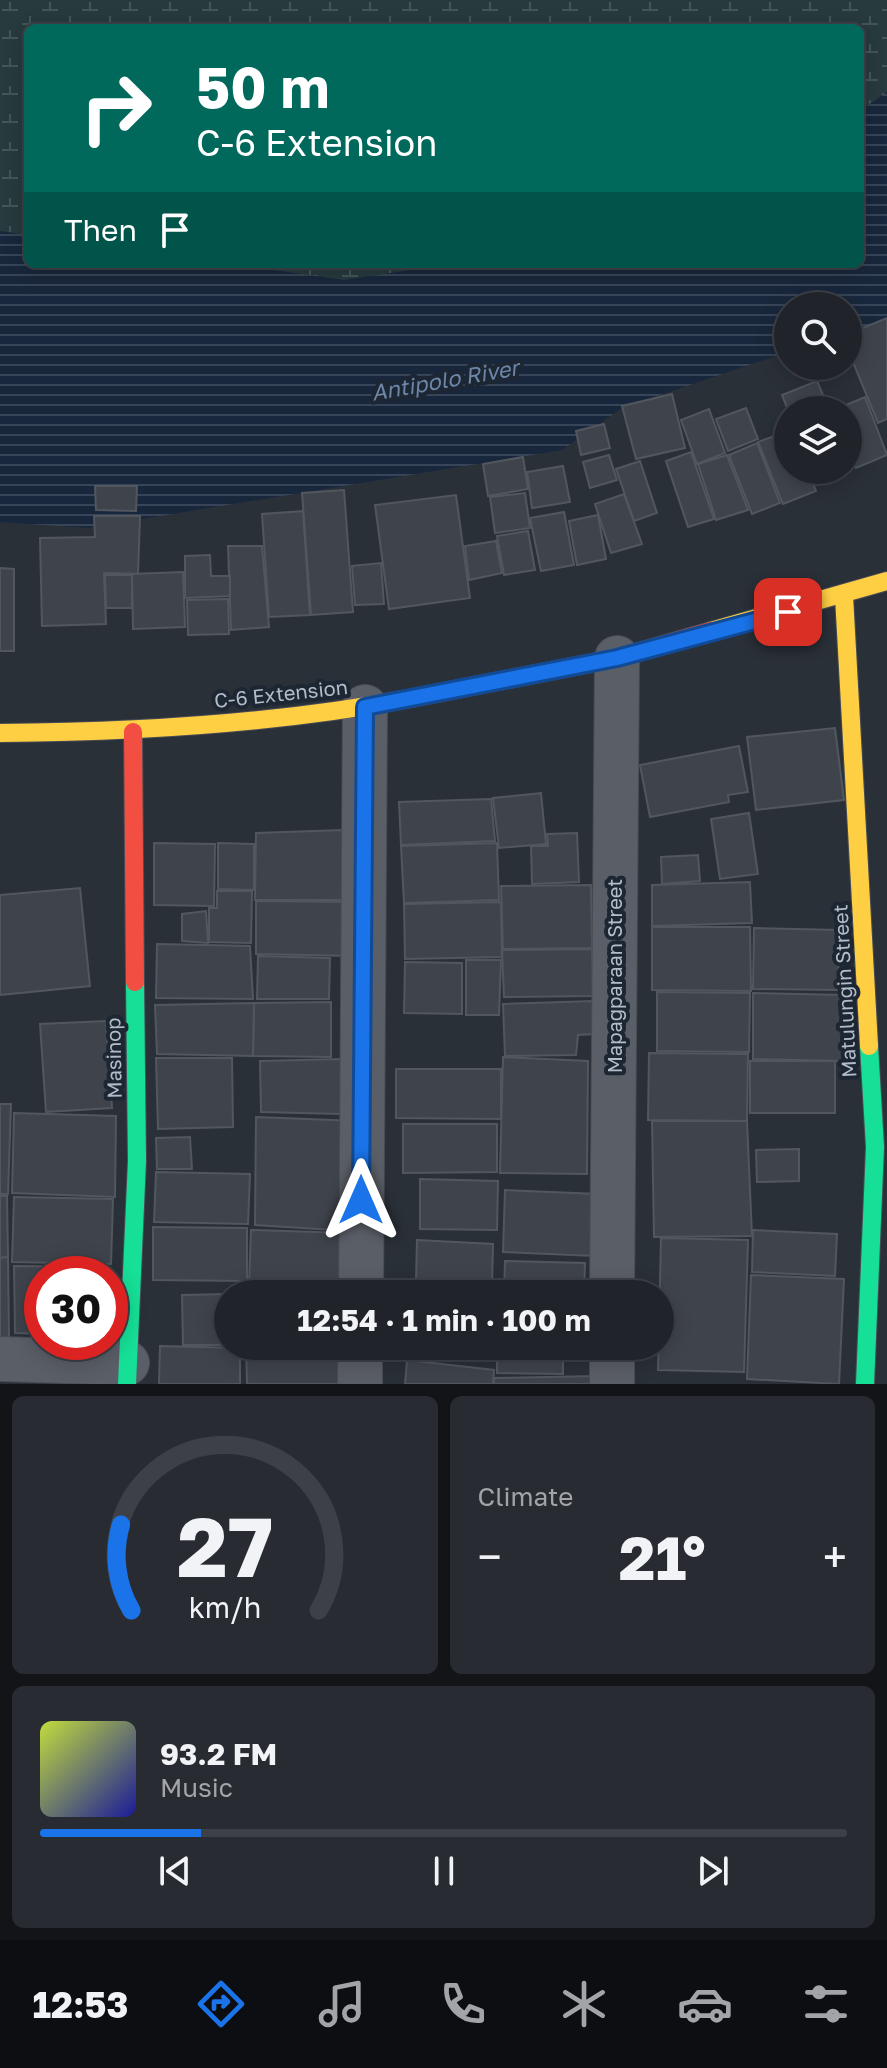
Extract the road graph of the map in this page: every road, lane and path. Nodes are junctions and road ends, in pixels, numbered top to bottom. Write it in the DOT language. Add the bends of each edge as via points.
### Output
graph roads {
  1 [pos="887,581"];
  2 [pos="844,596"];
  3 [pos="617,658"];
  4 [pos="365,707"];
  5 [pos="133,732"];
  6 [pos="0,733"];
  7 [pos="361,1280"];
  8 [pos="612,1280"];
  9 [pos="0,1359"];
  10 [pos="360,1360"];
  11 [pos="612,1360"];
  12 [pos="127,1374"];
  13 [pos="360,1384"];
  14 [pos="612,1384"];
  15 [pos="865,1384"];
  1 -- 2 [label="street, C-6 Extension"];
  2 -- 3 [label="street, C-6 Extension"];
  2 -- 15 [label="street, Matulungin Street" via="875,1147"];
  3 -- 4 [label="street, C-6 Extension"];
  3 -- 8 [label="street, Mapagparaan Street"];
  4 -- 5 [label="street, C-6 Extension"];
  4 -- 7 [label="street"];
  5 -- 6 [label="street, C-6 Extension"];
  5 -- 12 [label="street, Masinop" via="137,1161"];
  9 -- 12 [label="street"];
  10 -- 13 [label="street"];
  11 -- 14 [label="street"];
}
